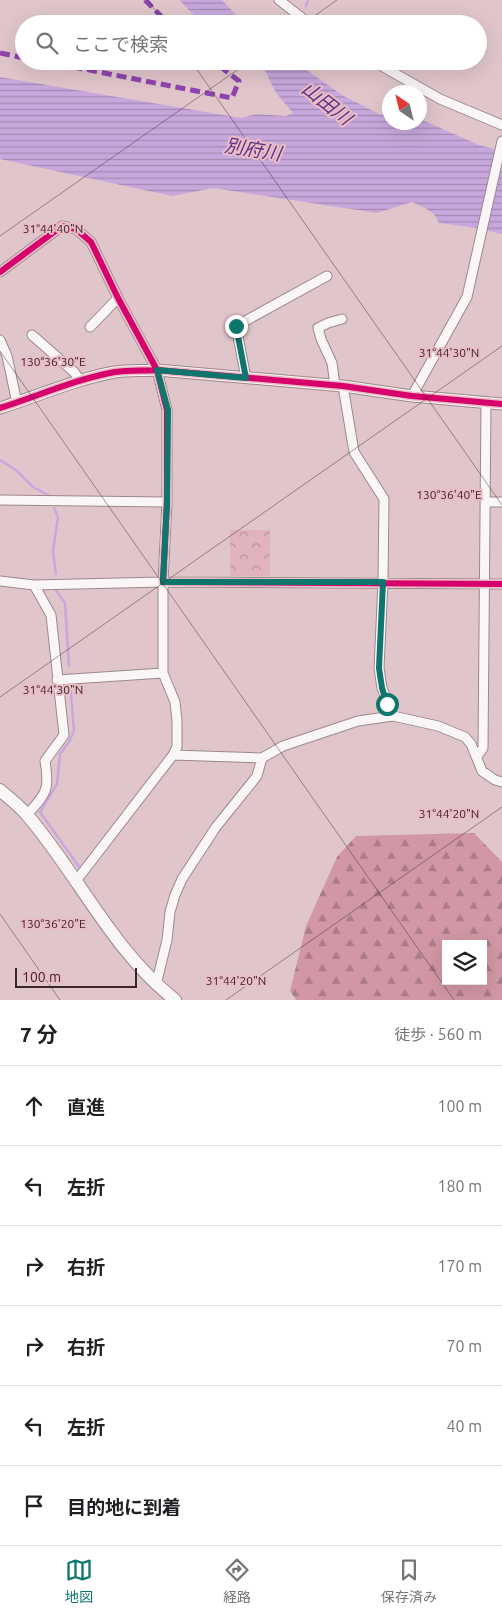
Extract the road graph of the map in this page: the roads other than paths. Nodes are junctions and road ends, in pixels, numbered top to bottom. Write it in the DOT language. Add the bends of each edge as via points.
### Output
graph roads {
  1 [pos="279,0"];
  2 [pos="298,15"];
  3 [pos="388,70"];
  4 [pos="502,125"];
  5 [pos="502,142"];
  6 [pos="0,272"];
  7 [pos="327,276"];
  8 [pos="118,298"];
  9 [pos="342,319"];
  10 [pos="90,327"];
  11 [pos="32,335"];
  12 [pos="0,340"];
  13 [pos="157,370"];
  14 [pos="246,378"];
  15 [pos="81,381"];
  16 [pos="339,385"];
  17 [pos="412,396"];
  18 [pos="16,403"];
  19 [pos="486,403"];
  20 [pos="502,404"];
  21 [pos="0,408"];
  22 [pos="0,500"];
  23 [pos="167,502"];
  24 [pos="486,502"];
  25 [pos="502,502"];
  26 [pos="0,581"];
  27 [pos="163,582"];
  28 [pos="383,582"];
  29 [pos="484,584"];
  30 [pos="502,584"];
  31 [pos="34,585"];
  32 [pos="162,673"];
  33 [pos="57,680"];
  34 [pos="393,716"];
  35 [pos="173,755"];
  36 [pos="477,757"];
  37 [pos="262,758"];
  38 [pos="502,782"];
  39 [pos="0,790"];
  40 [pos="27,815"];
  41 [pos="76,881"];
  42 [pos="156,985"];
  43 [pos="175,1000"];
  1 -- 2 [label="street"];
  3 -- 4 [label="street" via="440,99"];
  5 -- 17 [label="street" via="467,297"];
  6 -- 8 [label="street" via="62,226 76,229 91,242"];
  7 -- 14 [label="street" via="236,326"];
  8 -- 10 [label="street"];
  8 -- 13 [label="street"];
  9 -- 16 [label="street" via="318,328"];
  11 -- 15 [label="street"];
  12 -- 18 [label="street" via="7,356"];
  13 -- 14 [label="street"];
  13 -- 15 [label="street" via="116,372"];
  13 -- 23 [label="street" via="168,410"];
  14 -- 16 [label="street"];
  15 -- 18 [label="street"];
  16 -- 17 [label="street"];
  16 -- 28 [label="street" via="354,452 384,499"];
  17 -- 19 [label="street"];
  18 -- 21 [label="street"];
  19 -- 20 [label="street"];
  19 -- 24 [label="street"];
  22 -- 23 [label="street"];
  23 -- 27 [label="street"];
  24 -- 25 [label="street"];
  24 -- 29 [label="street"];
  26 -- 31 [label="street"];
  27 -- 28 [label="street"];
  27 -- 31 [label="street"];
  27 -- 32 [label="street"];
  28 -- 29 [label="street"];
  28 -- 34 [label="street" via="379,668 382,688"];
  29 -- 30 [label="street"];
  29 -- 36 [label="street" via="483,748"];
  31 -- 33 [label="street" via="51,615"];
  32 -- 33 [label="street"];
  32 -- 35 [label="street" via="175,702 177,747"];
  33 -- 40 [label="street" via="64,735 45,761 48,779 45,794"];
  34 -- 36 [label="street" via="456,732 471,744"];
  34 -- 37 [label="street" via="358,721 283,746"];
  35 -- 37 [label="street"];
  35 -- 41 [label="street"];
  36 -- 38 [label="street" via="482,771"];
  37 -- 42 [label="street" via="258,776 216,827 182,879 172,904"];
  39 -- 40 [label="main road"];
  40 -- 41 [label="main road"];
  41 -- 42 [label="main road" via="122,948"];
  42 -- 43 [label="main road"];
}
